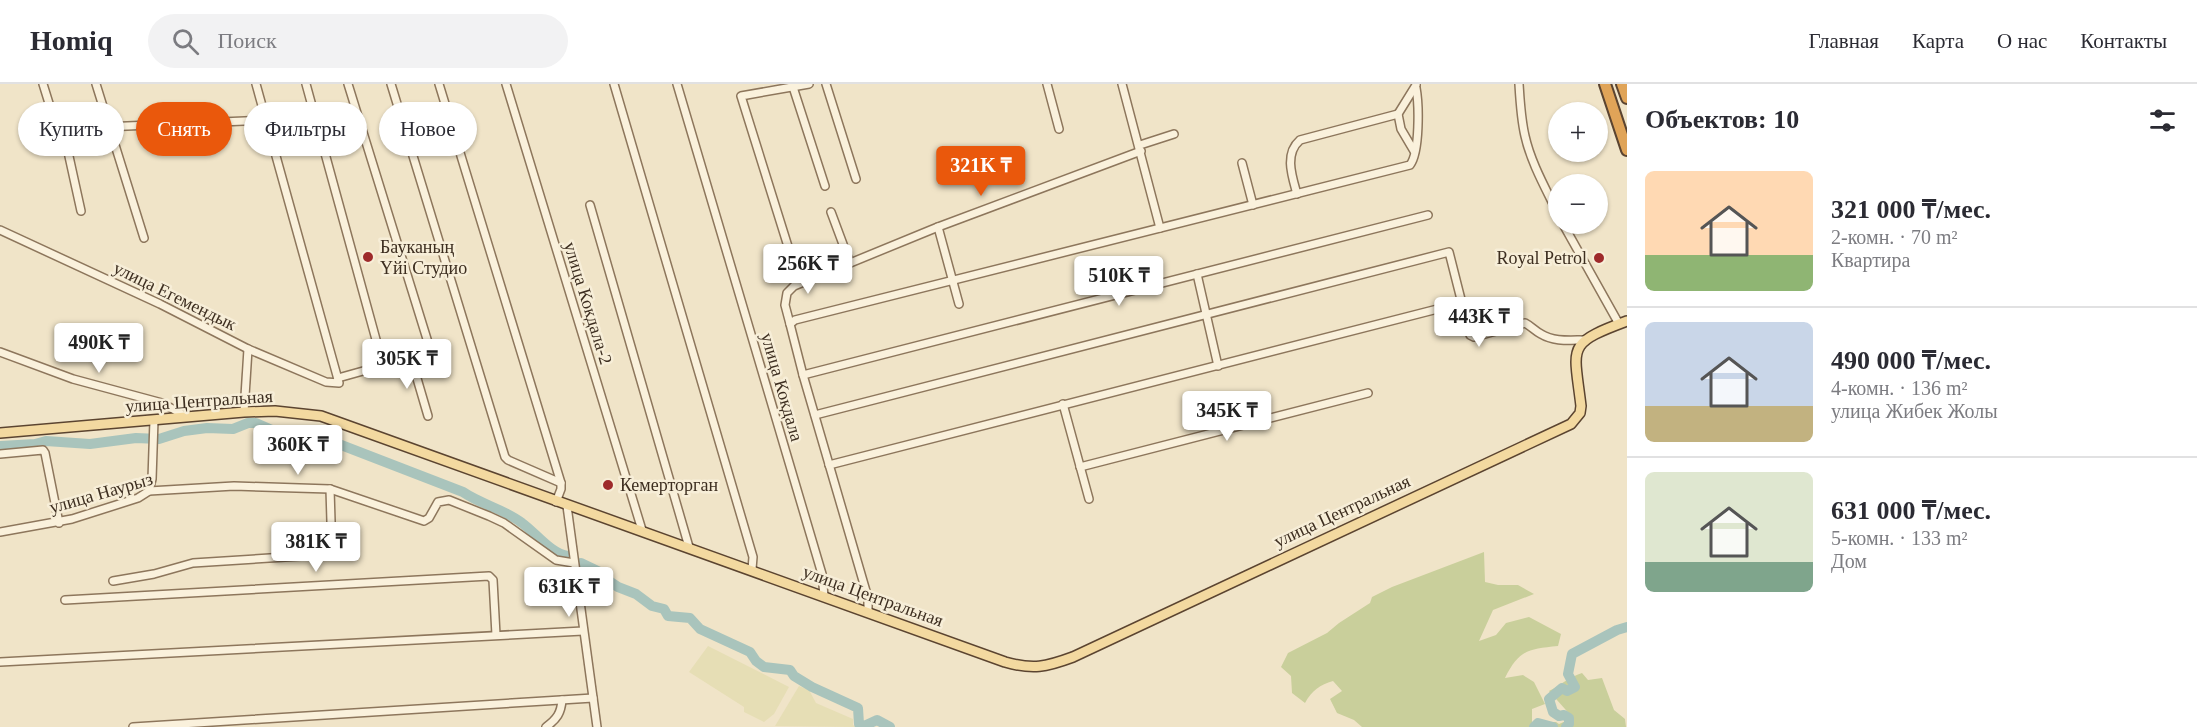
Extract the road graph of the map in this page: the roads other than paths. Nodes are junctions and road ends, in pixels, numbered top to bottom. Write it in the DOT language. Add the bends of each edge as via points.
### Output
graph roads {
  1 [pos="43,84"];
  2 [pos="96,84"];
  3 [pos="256,84"];
  4 [pos="306,84"];
  5 [pos="348,84"];
  6 [pos="392,84"];
  7 [pos="439,84"];
  8 [pos="506,84"];
  9 [pos="614,84"];
  10 [pos="677,84"];
  11 [pos="809,84"];
  12 [pos="826,84"];
  13 [pos="1047,84"];
  14 [pos="1122,84"];
  15 [pos="1519,84"];
  16 [pos="1605,84"];
  17 [pos="1622,84"];
  18 [pos="1416,86"];
  19 [pos="793,87"];
  20 [pos="1627,98"];
  21 [pos="49,102"];
  22 [pos="102,102"];
  23 [pos="262,102"];
  24 [pos="1398,114"];
  25 [pos="244,121"];
  26 [pos="124,126"];
  27 [pos="1059,129"];
  28 [pos="1174,134"];
  29 [pos="1140,148"];
  30 [pos="1627,150"];
  31 [pos="1414,151"];
  32 [pos="69,156"];
  33 [pos="119,156"];
  34 [pos="277,156"];
  35 [pos="1242,163"];
  36 [pos="856,179"];
  37 [pos="825,186"];
  38 [pos="1297,194"];
  39 [pos="1548,194"];
  40 [pos="591,205"];
  41 [pos="1253,206"];
  42 [pos="81,211"];
  43 [pos="831,212"];
  44 [pos="1428,215"];
  45 [pos="938,227"];
  46 [pos="1160,228"];
  47 [pos="0,230"];
  48 [pos="1569,234"];
  49 [pos="144,238"];
  50 [pos="791,256"];
  51 [pos="850,263"];
  52 [pos="1197,274"];
  53 [pos="952,281"];
  54 [pos="1461,303"];
  55 [pos="959,304"];
  56 [pos="1206,315"];
  57 [pos="1623,322"];
  58 [pos="790,324"];
  59 [pos="1585,340"];
  60 [pos="248,349"];
  61 [pos="0,352"];
  62 [pos="411,358"];
  63 [pos="383,365"];
  64 [pos="1218,366"];
  65 [pos="803,375"];
  66 [pos="339,380"];
  67 [pos="1368,393"];
  68 [pos="1063,404"];
  69 [pos="244,411"];
  70 [pos="814,415"];
  71 [pos="428,416"];
  72 [pos="187,417"];
  73 [pos="154,420"];
  74 [pos="0,433"];
  75 [pos="0,454"];
  76 [pos="829,465"];
  77 [pos="1080,467"];
  78 [pos="561,483"];
  79 [pos="330,489"];
  80 [pos="149,491"];
  81 [pos="1089,499"];
  82 [pos="556,502"];
  83 [pos="567,506"];
  84 [pos="58,523"];
  85 [pos="642,530"];
  86 [pos="0,532"];
  87 [pos="689,547"];
  88 [pos="574,563"];
  89 [pos="752,569"];
  90 [pos="113,581"];
  91 [pos="824,596"];
  92 [pos="65,600"];
  93 [pos="868,612"];
  94 [pos="584,630"];
  95 [pos="496,635"];
  96 [pos="0,662"];
  97 [pos="593,698"];
  98 [pos="562,700"];
  99 [pos="133,727"];
  100 [pos="546,727"];
  101 [pos="597,727"];
  1 -- 21 [label="street"];
  2 -- 22 [label="street"];
  3 -- 23 [label="street"];
  4 -- 63 [label="street"];
  5 -- 62 [label="street" via="431,352"];
  6 -- 78 [label="street" via="505,457"];
  7 -- 78 [label="street"];
  8 -- 85 [label="street, улица Кокдала-2"];
  9 -- 89 [label="street" via="753,556"];
  10 -- 91 [label="street, улица Кокдала" via="822,574"];
  11 -- 19 [label="street"];
  12 -- 36 [label="street"];
  13 -- 27 [label="street"];
  14 -- 29 [label="street"];
  15 -- 39 [label="street" via="1524,135"];
  16 -- 30 [label="highway"];
  17 -- 20 [label="highway"];
  18 -- 24 [label="street"];
  18 -- 31 [label="street" via="1418,119"];
  19 -- 37 [label="street"];
  19 -- 50 [label="street" via="741,96"];
  24 -- 31 [label="street" via="1401,129"];
  24 -- 38 [label="street" via="1300,140 1290,154"];
  25 -- 26 [label="street"];
  28 -- 29 [label="street"];
  29 -- 45 [label="street"];
  29 -- 46 [label="street"];
  31 -- 38 [label="street" via="1410,165"];
  32 -- 42 [label="street"];
  33 -- 49 [label="street"];
  34 -- 66 [label="street"];
  35 -- 41 [label="street"];
  38 -- 41 [label="street"];
  40 -- 87 [label="street"];
  41 -- 46 [label="street"];
  43 -- 51 [label="street"];
  44 -- 52 [label="street"];
  45 -- 51 [label="street"];
  45 -- 53 [label="street"];
  46 -- 53 [label="street"];
  47 -- 60 [label="street, улица Егемендык"];
  48 -- 57 [label="street"];
  51 -- 58 [label="street" via="794,286 787,293 785,305"];
  52 -- 56 [label="street"];
  52 -- 65 [label="street"];
  53 -- 55 [label="street"];
  53 -- 58 [label="street"];
  54 -- 56 [label="street" via="1449,252"];
  54 -- 59 [label="street" via="1470,335 1474,337 1525,323 1549,338"];
  54 -- 64 [label="street"];
  56 -- 64 [label="street"];
  56 -- 70 [label="street"];
  57 -- 59 [label="main road"];
  58 -- 65 [label="street"];
  59 -- 93 [label="main road, улица Центральная" via="1575,363 1580,413 1571,424 1073,657 1043,667 1025,668"];
  60 -- 66 [label="street, улица Егемендык" via="326,382"];
  60 -- 69 [label="street"];
  61 -- 72 [label="street" via="162,403"];
  62 -- 63 [label="street"];
  62 -- 71 [label="street"];
  63 -- 66 [label="street"];
  64 -- 68 [label="street"];
  65 -- 70 [label="street"];
  67 -- 77 [label="street"];
  68 -- 76 [label="street"];
  68 -- 77 [label="street"];
  69 -- 72 [label="main road, улица Центральная"];
  69 -- 82 [label="main road, улица Центральная" via="321,416"];
  70 -- 76 [label="street"];
  72 -- 73 [label="main road, улица Центральная"];
  73 -- 74 [label="main road, улица Центральная"];
  73 -- 80 [label="street"];
  75 -- 84 [label="street" via="43,450"];
  76 -- 93 [label="street" via="868,598"];
  77 -- 81 [label="street"];
  78 -- 82 [label="street"];
  79 -- 80 [label="street, улица Наурыз" via="234,486"];
  79 -- 88 [label="street, улица Наурыз" via="424,521 438,502 448,500 504,523 556,560"];
  79 -- 90 [label="street" via="332,554 193,563"];
  80 -- 84 [label="street, улица Наурыз"];
  82 -- 83 [label="main road, улица Центральная"];
  83 -- 85 [label="main road, улица Центральная"];
  83 -- 88 [label="street"];
  84 -- 86 [label="street, улица Наурыз"];
  85 -- 87 [label="main road, улица Центральная"];
  87 -- 89 [label="main road, улица Центральная"];
  88 -- 94 [label="street"];
  89 -- 91 [label="main road, улица Центральная"];
  91 -- 93 [label="main road, улица Центральная"];
  92 -- 95 [label="street" via="489,576 493,580"];
  94 -- 95 [label="street"];
  94 -- 97 [label="street"];
  95 -- 96 [label="street"];
  97 -- 98 [label="street"];
  97 -- 101 [label="street"];
  98 -- 99 [label="street"];
  98 -- 100 [label="street" via="561,710"];
}
